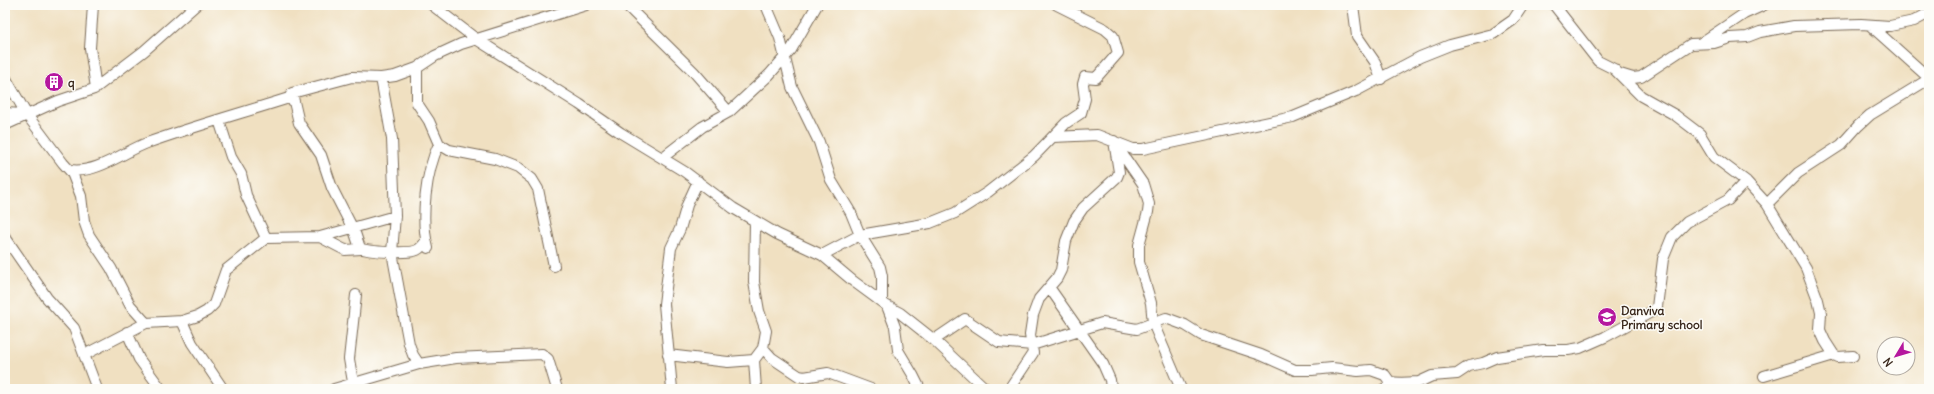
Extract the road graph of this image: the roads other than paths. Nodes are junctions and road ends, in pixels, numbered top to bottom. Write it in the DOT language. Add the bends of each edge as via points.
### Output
graph roads {
  1 [pos="93,5"];
  2 [pos="196,5"];
  3 [pos="432,5"];
  4 [pos="586,5"];
  5 [pos="626,5"];
  6 [pos="766,5"];
  7 [pos="817,5"];
  8 [pos="1057,5"];
  9 [pos="1353,5"];
  10 [pos="1523,5"];
  11 [pos="1554,5"];
  12 [pos="1764,5"];
  13 [pos="556,10"];
  14 [pos="1929,13"];
  15 [pos="1871,26"];
  16 [pos="476,39"];
  17 [pos="1701,43"];
  18 [pos="785,58"];
  19 [pos="417,68"];
  20 [pos="1620,74"];
  21 [pos="5,77"];
  22 [pos="381,78"];
  23 [pos="1929,78"];
  24 [pos="1381,79"];
  25 [pos="96,88"];
  26 [pos="292,93"];
  27 [pos="729,112"];
  28 [pos="5,113"];
  29 [pos="27,115"];
  30 [pos="219,120"];
  31 [pos="5,125"];
  32 [pos="1053,137"];
  33 [pos="1114,142"];
  34 [pos="439,144"];
  35 [pos="662,158"];
  36 [pos="70,170"];
  37 [pos="698,181"];
  38 [pos="1746,181"];
  39 [pos="1767,204"];
  40 [pos="395,216"];
  41 [pos="755,221"];
  42 [pos="351,227"];
  43 [pos="860,235"];
  44 [pos="5,237"];
  45 [pos="320,237"];
  46 [pos="266,238"];
  47 [pos="361,249"];
  48 [pos="392,252"];
  49 [pos="822,255"];
  50 [pos="554,266"];
  51 [pos="1049,287"];
  52 [pos="356,295"];
  53 [pos="885,304"];
  54 [pos="182,321"];
  55 [pos="146,323"];
  56 [pos="1154,323"];
  57 [pos="1078,330"];
  58 [pos="127,332"];
  59 [pos="934,340"];
  60 [pos="1032,345"];
  61 [pos="763,348"];
  62 [pos="84,355"];
  63 [pos="668,355"];
  64 [pos="1834,355"];
  65 [pos="1853,356"];
  66 [pos="754,360"];
  67 [pos="419,364"];
  68 [pos="1764,376"];
  69 [pos="353,382"];
  70 [pos="1401,382"];
  71 [pos="97,389"];
  72 [pos="161,389"];
  73 [pos="223,389"];
  74 [pos="334,389"];
  75 [pos="556,389"];
  76 [pos="672,389"];
  77 [pos="756,389"];
  78 [pos="871,389"];
  79 [pos="920,389"];
  80 [pos="986,389"];
  81 [pos="1009,389"];
  82 [pos="1111,389"];
  83 [pos="1180,389"];
  84 [pos="1384,389"];
  1 -- 25 [label="street" via="90,48"];
  2 -- 25 [label="street" via="144,51"];
  3 -- 16 [label="street"];
  4 -- 13 [label="street"];
  5 -- 27 [label="street" via="694,72"];
  6 -- 18 [label="street" via="780,38"];
  7 -- 18 [label="street"];
  8 -- 32 [label="street" via="1105,29 1115,40 1118,53 1096,78 1085,77 1085,99 1081,113 1066,123"];
  9 -- 24 [label="street" via="1357,36 1375,62"];
  10 -- 24 [label="street" via="1513,20 1493,34 1450,45 1420,57"];
  11 -- 20 [label="street" via="1598,61"];
  12 -- 17 [label="street" via="1744,14"];
  13 -- 16 [label="street"];
  14 -- 15 [label="street" via="1901,24"];
  15 -- 17 [label="street" via="1794,26 1747,37"];
  15 -- 23 [label="street"];
  16 -- 19 [label="street" via="449,49"];
  16 -- 35 [label="street"];
  17 -- 20 [label="street" via="1689,45 1641,77 1633,78"];
  18 -- 27 [label="street"];
  18 -- 43 [label="street" via="792,87 819,142 831,180 852,213"];
  19 -- 22 [label="street"];
  19 -- 34 [label="street" via="417,102"];
  20 -- 38 [label="street" via="1641,96 1675,115 1700,134 1714,156"];
  21 -- 29 [label="street"];
  22 -- 26 [label="street" via="352,77"];
  22 -- 40 [label="street" via="392,139"];
  23 -- 39 [label="street" via="1870,115 1841,146 1798,173"];
  24 -- 33 [label="street" via="1299,115 1268,124 1154,148 1133,149"];
  25 -- 29 [label="street"];
  26 -- 30 [label="street" via="290,98"];
  26 -- 42 [label="street" via="299,123 321,155 332,188"];
  27 -- 35 [label="street" via="702,128"];
  28 -- 29 [label="street"];
  29 -- 31 [label="street"];
  29 -- 36 [label="street"];
  30 -- 36 [label="street" via="148,143 91,168"];
  30 -- 46 [label="street" via="231,157 241,174 246,195"];
  32 -- 33 [label="street" via="1097,135"];
  32 -- 43 [label="street" via="1020,168 955,213 921,226"];
  33 -- 51 [label="street" via="1117,177 1083,208 1077,217 1066,241 1061,270"];
  33 -- 56 [label="street" via="1143,184 1149,204 1139,245 1139,257"];
  34 -- 48 [label="street" via="434,153 425,201 427,245 416,251"];
  34 -- 50 [label="street" via="449,150 488,157 511,165 532,179 539,196"];
  35 -- 37 [label="street"];
  36 -- 55 [label="street" via="81,196 84,221 89,235 111,268 130,305"];
  37 -- 41 [label="street"];
  37 -- 63 [label="street" via="671,248 664,304"];
  38 -- 39 [label="street"];
  38 -- 70 [label="street" via="1728,200 1687,222 1672,237 1665,253 1657,307 1653,311 1580,348 1543,350 1497,357 1483,364 1469,366 1457,374 1432,376 1418,382"];
  39 -- 64 [label="street" via="1806,268 1821,313 1820,333"];
  40 -- 42 [label="street"];
  40 -- 48 [label="street"];
  41 -- 49 [label="street"];
  41 -- 61 [label="street" via="754,282 759,311 766,331"];
  42 -- 45 [label="street"];
  42 -- 47 [label="street"];
  43 -- 49 [label="street"];
  43 -- 53 [label="street" via="880,267"];
  44 -- 62 [label="street" via="47,298 71,324"];
  45 -- 46 [label="street"];
  45 -- 47 [label="street" via="345,250"];
  46 -- 54 [label="street" via="226,270 214,304 207,311"];
  47 -- 48 [label="street"];
  48 -- 67 [label="street" via="409,344"];
  49 -- 53 [label="street"];
  51 -- 57 [label="street"];
  51 -- 60 [label="street" via="1039,299 1030,325"];
  52 -- 69 [label="street" via="350,359"];
  53 -- 59 [label="street"];
  53 -- 79 [label="street" via="895,327 898,350"];
  54 -- 55 [label="street"];
  54 -- 73 [label="street" via="192,343"];
  55 -- 58 [label="street"];
  56 -- 57 [label="street" via="1137,329 1102,322"];
  56 -- 70 [label="street" via="1166,318 1174,320 1201,335 1261,355 1295,370 1371,370 1390,382"];
  56 -- 83 [label="street"];
  57 -- 60 [label="street"];
  57 -- 82 [label="street" via="1103,364"];
  58 -- 62 [label="street"];
  58 -- 72 [label="street" via="139,359"];
  59 -- 60 [label="street" via="965,319 999,342"];
  59 -- 80 [label="street"];
  60 -- 81 [label="street" via="1032,357"];
  61 -- 66 [label="street"];
  61 -- 78 [label="street" via="772,358 799,376 828,373"];
  62 -- 71 [label="street"];
  63 -- 66 [label="street" via="728,362"];
  63 -- 76 [label="street"];
  64 -- 65 [label="street"];
  64 -- 68 [label="street"];
  66 -- 77 [label="street"];
  67 -- 69 [label="street"];
  67 -- 75 [label="street" via="468,357 542,354 548,360"];
  69 -- 74 [label="street"];
  70 -- 84 [label="street"];
}
